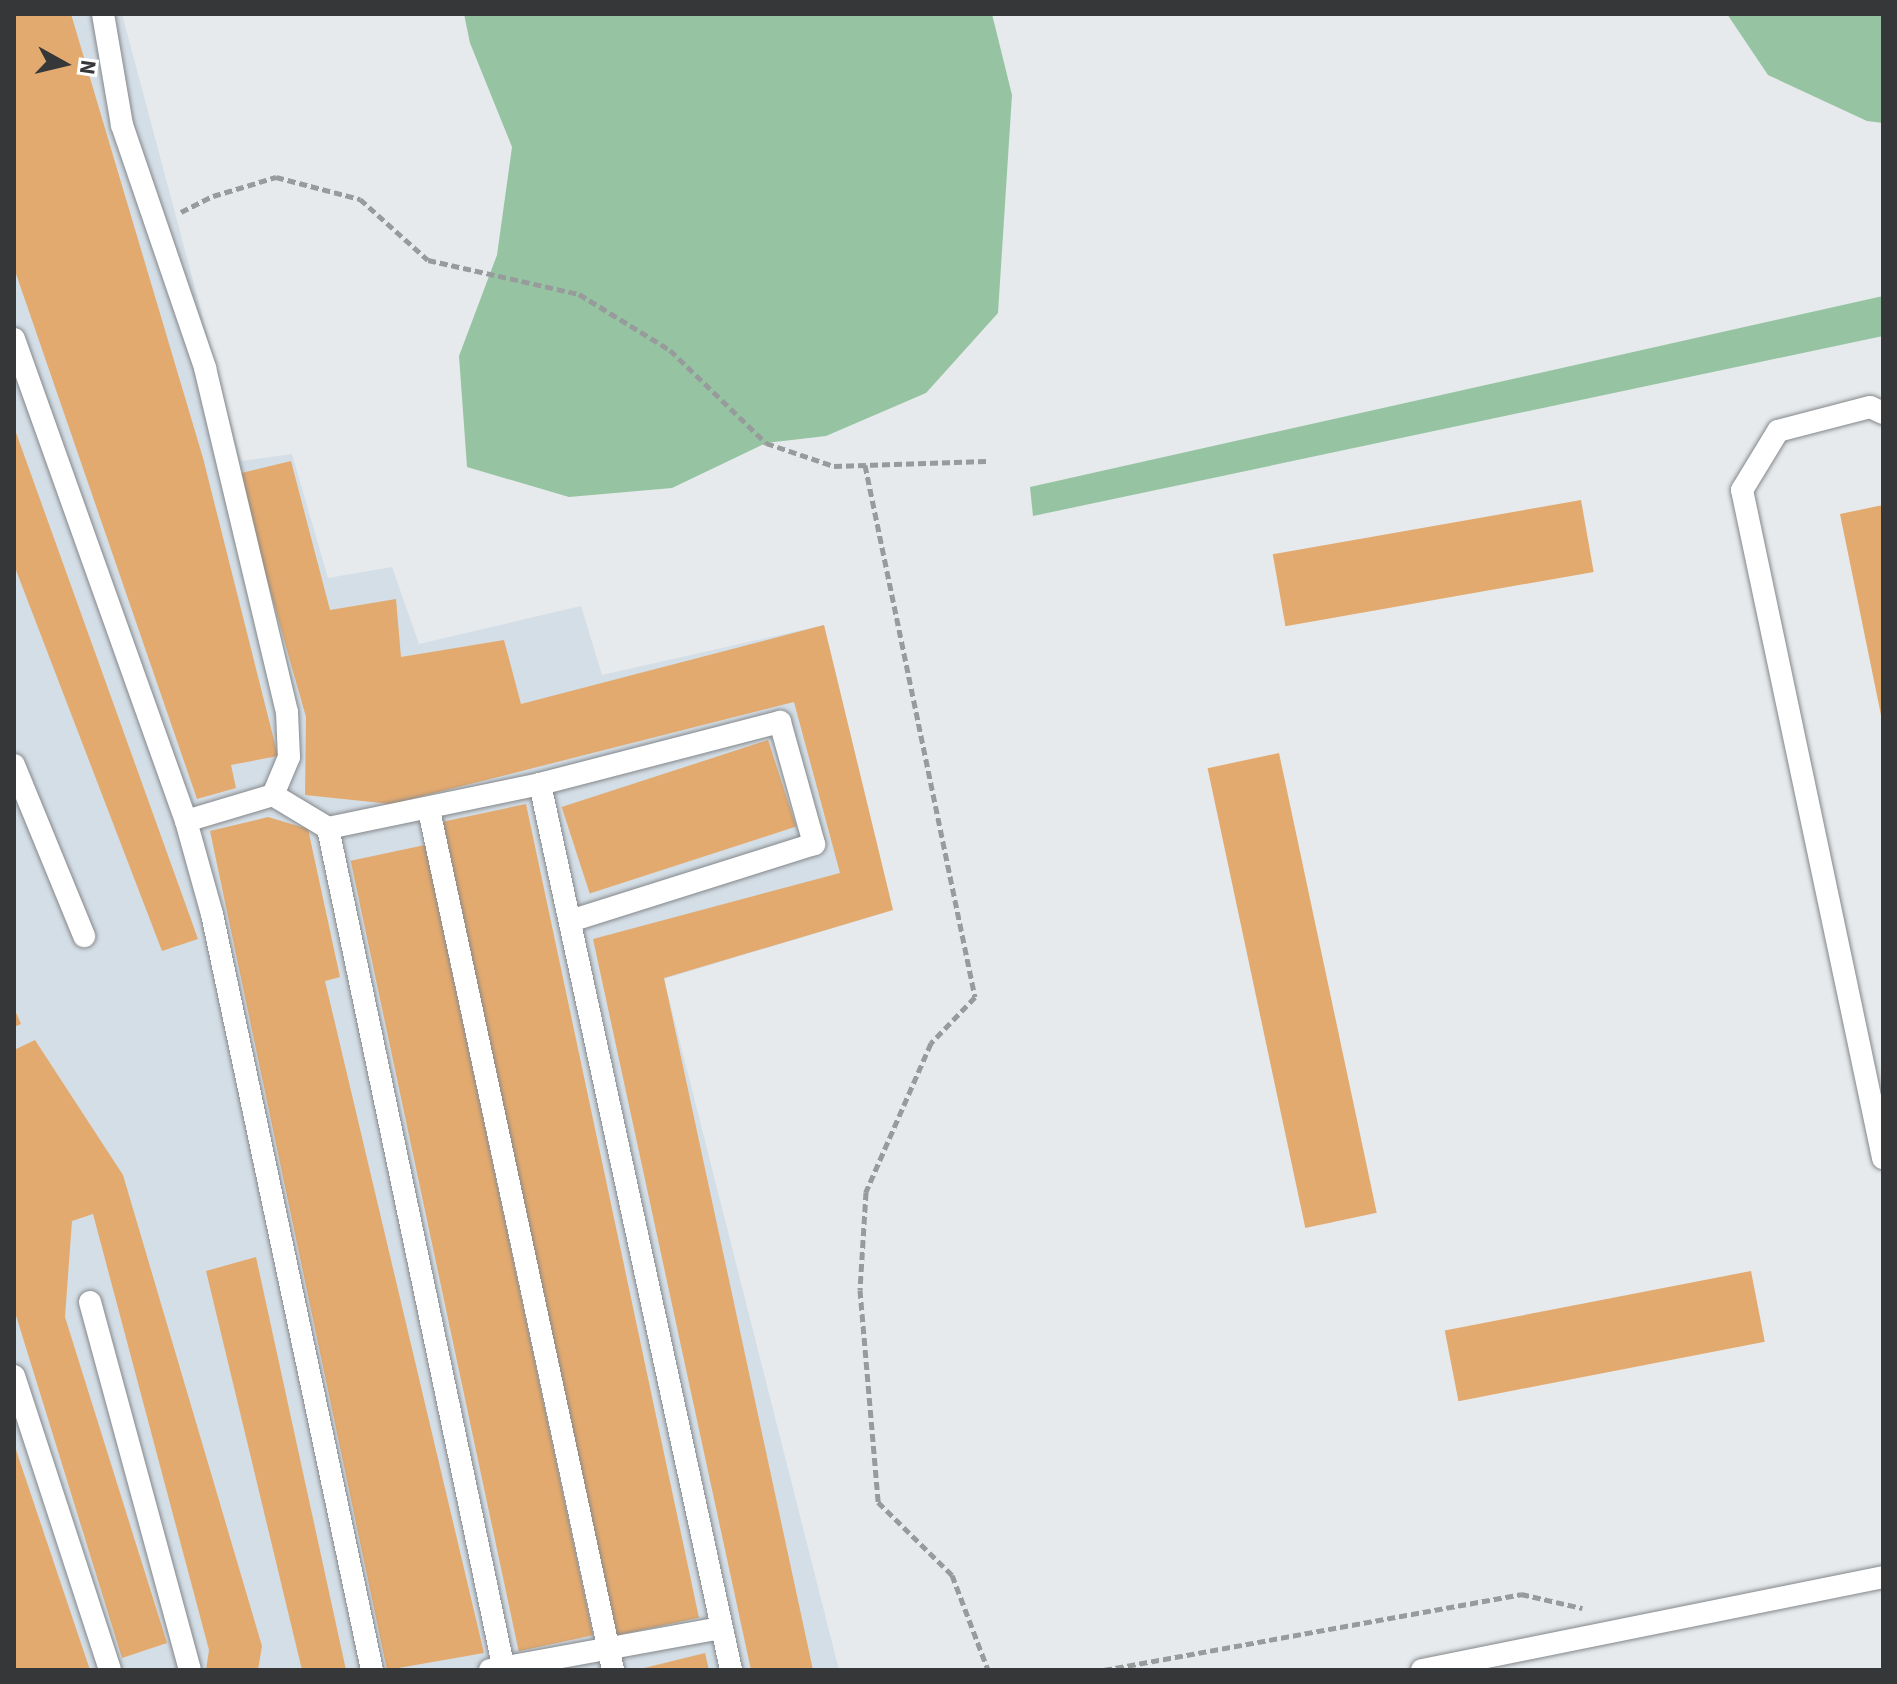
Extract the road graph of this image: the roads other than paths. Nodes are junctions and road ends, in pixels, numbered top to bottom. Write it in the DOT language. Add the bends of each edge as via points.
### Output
graph roads {
  1 [pos="103,14"];
  2 [pos="14,339"];
  3 [pos="1883,413"];
  4 [pos="14,765"];
  5 [pos="540,784"];
  6 [pos="273,795"];
  7 [pos="429,810"];
  8 [pos="186,821"];
  9 [pos="328,828"];
  10 [pos="573,920"];
  11 [pos="84,936"];
  12 [pos="1880,1123"];
  13 [pos="1883,1158"];
  14 [pos="90,1302"];
  15 [pos="14,1376"];
  16 [pos="1883,1577"];
  17 [pos="720,1628"];
  18 [pos="612,1661"];
  19 [pos="499,1669"];
  20 [pos="110,1670"];
  21 [pos="190,1670"];
  22 [pos="372,1670"];
  23 [pos="731,1670"];
  24 [pos="1422,1670"];
  1 -- 6 [label="lane" via="122,125 205,368 287,712 289,757"];
  2 -- 8 [label="lane"];
  3 -- 12 [label="lane" via="1870,407 1778,431 1742,490"];
  4 -- 11 [label="lane"];
  5 -- 7 [label="lane"];
  5 -- 10 [label="lane"];
  5 -- 10 [label="lane" via="780,722 814,844"];
  6 -- 8 [label="lane"];
  6 -- 9 [label="lane"];
  7 -- 9 [label="lane"];
  7 -- 18 [label="lane"];
  8 -- 22 [label="lane" via="212,914"];
  9 -- 19 [label="lane"];
  10 -- 17 [label="lane"];
  12 -- 13 [label="lane"];
  14 -- 21 [label="lane"];
  15 -- 20 [label="lane"];
  16 -- 24 [label="lane"];
  17 -- 18 [label="lane"];
  17 -- 23 [label="lane"];
  18 -- 19 [label="lane"];
}
